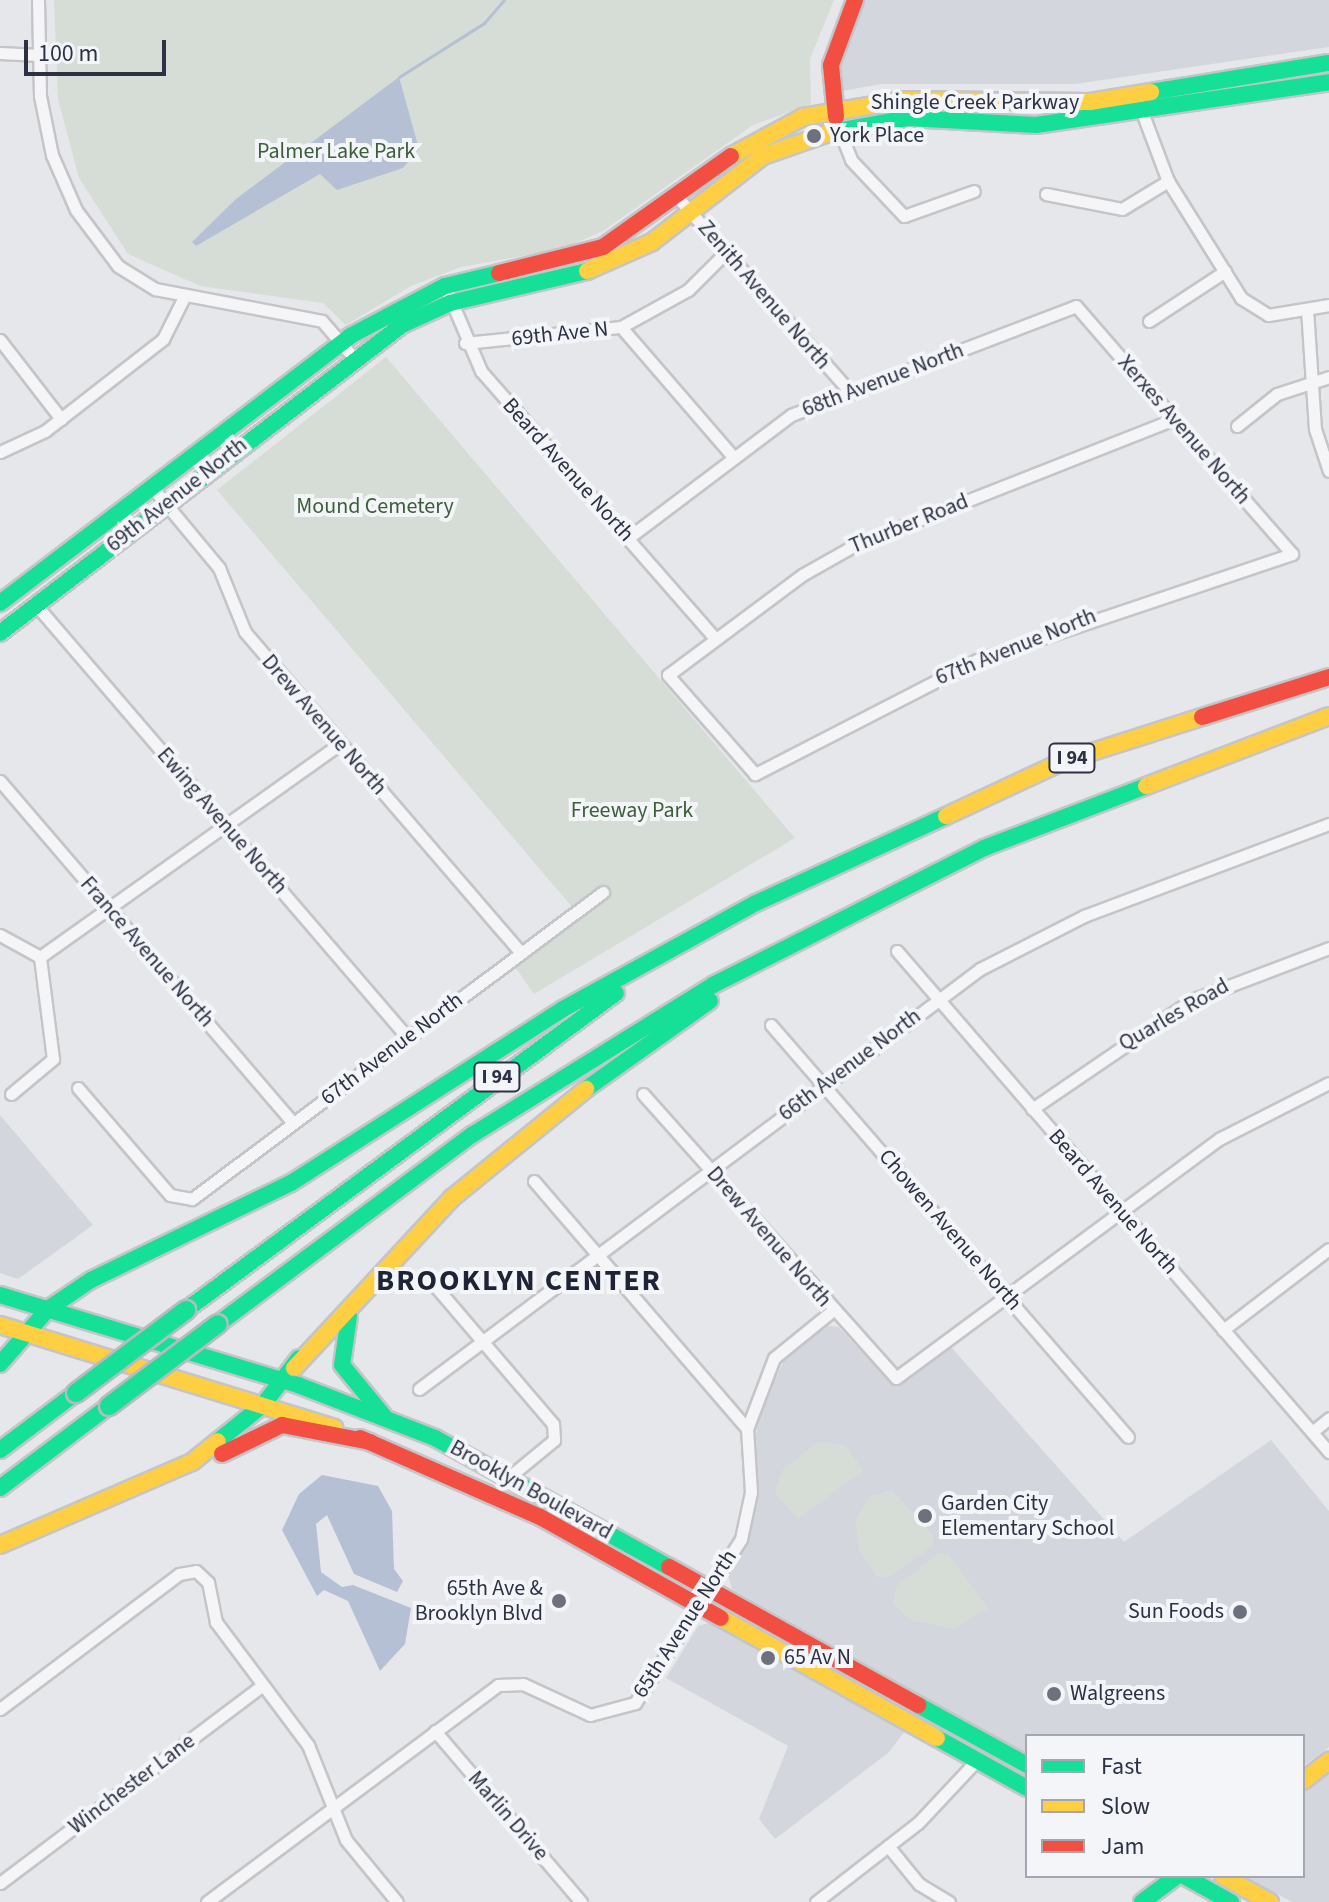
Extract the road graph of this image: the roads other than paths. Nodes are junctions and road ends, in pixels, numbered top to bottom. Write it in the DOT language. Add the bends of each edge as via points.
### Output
graph roads {
  1 [pos="38,0"];
  2 [pos="855,0"];
  3 [pos="0,53"];
  4 [pos="39,55"];
  5 [pos="1329,63"];
  6 [pos="1329,82"];
  7 [pos="1139,104"];
  8 [pos="833,108"];
  9 [pos="838,127"];
  10 [pos="1168,181"];
  11 [pos="974,191"];
  12 [pos="1046,194"];
  13 [pos="684,205"];
  14 [pos="726,252"];
  15 [pos="1225,271"];
  16 [pos="447,294"];
  17 [pos="185,295"];
  18 [pos="1329,305"];
  19 [pos="1076,306"];
  20 [pos="1307,309"];
  21 [pos="1149,321"];
  22 [pos="621,327"];
  23 [pos="0,340"];
  24 [pos="465,343"];
  25 [pos="348,350"];
  26 [pos="1329,377"];
  27 [pos="1311,379"];
  28 [pos="851,393"];
  29 [pos="61,419"];
  30 [pos="1174,419"];
  31 [pos="1237,426"];
  32 [pos="0,452"];
  33 [pos="734,458"];
  34 [pos="1329,471"];
  35 [pos="151,486"];
  36 [pos="165,504"];
  37 [pos="628,538"];
  38 [pos="1292,554"];
  39 [pos="0,603"];
  40 [pos="36,605"];
  41 [pos="0,633"];
  42 [pos="716,639"];
  43 [pos="668,675"];
  44 [pos="1329,677"];
  45 [pos="1329,716"];
  46 [pos="340,744"];
  47 [pos="0,781"];
  48 [pos="1329,824"];
  49 [pos="225,826"];
  50 [pos="826,870"];
  51 [pos="603,892"];
  52 [pos="112,911"];
  53 [pos="827,924"];
  54 [pos="0,935"];
  55 [pos="1329,948"];
  56 [pos="897,951"];
  57 [pos="520,952"];
  58 [pos="40,957"];
  59 [pos="938,999"];
  60 [pos="771,1025"];
  61 [pos="407,1037"];
  62 [pos="1329,1083"];
  63 [pos="823,1085"];
  64 [pos="78,1088"];
  65 [pos="11,1094"];
  66 [pos="643,1094"];
  67 [pos="1032,1109"];
  68 [pos="293,1123"];
  69 [pos="514,1144"];
  70 [pos="710,1170"];
  71 [pos="534,1181"];
  72 [pos="1121,1212"];
  73 [pos="1329,1249"];
  74 [pos="597,1255"];
  75 [pos="436,1287"];
  76 [pos="0,1295"];
  77 [pos="358,1297"];
  78 [pos="1009,1298"];
  79 [pos="48,1309"];
  80 [pos="832,1311"];
  81 [pos="0,1325"];
  82 [pos="1223,1330"];
  83 [pos="26,1334"];
  84 [pos="483,1340"];
  85 [pos="0,1364"];
  86 [pos="289,1374"];
  87 [pos="419,1389"];
  88 [pos="263,1405"];
  89 [pos="383,1415"];
  90 [pos="1329,1418"];
  91 [pos="747,1429"];
  92 [pos="1312,1432"];
  93 [pos="1128,1437"];
  94 [pos="370,1442"];
  95 [pos="0,1450"];
  96 [pos="1329,1452"];
  97 [pos="509,1477"];
  98 [pos="0,1488"];
  99 [pos="87,1511"];
  100 [pos="0,1545"];
  101 [pos="710,1587"];
  102 [pos="699,1604"];
  103 [pos="263,1685"];
  104 [pos="0,1709"];
  105 [pos="435,1731"];
  106 [pos="977,1760"];
  107 [pos="1329,1761"];
  108 [pos="1025,1764"];
  109 [pos="1305,1779"];
  110 [pos="1025,1787"];
  111 [pos="332,1807"];
  112 [pos="888,1846"];
  113 [pos="1174,1878"];
  114 [pos="1188,1878"];
  115 [pos="1227,1878"];
  116 [pos="0,1883"];
  117 [pos="221,1898"];
  118 [pos="207,1902"];
  119 [pos="397,1902"];
  120 [pos="581,1902"];
  121 [pos="816,1902"];
  122 [pos="949,1902"];
  123 [pos="1142,1902"];
  124 [pos="1231,1902"];
  125 [pos="1270,1902"];
  1 -- 4 [label="street"];
  2 -- 8 [label="main road" via="834,51"];
  3 -- 4 [label="street"];
  4 -- 17 [label="street" via="44,126 76,210 118,266 155,289"];
  5 -- 7 [label="main road, Shingle Creek Parkway"];
  6 -- 7 [label="main road, Shingle Creek Parkway"];
  7 -- 8 [label="main road, Shingle Creek Parkway" via="903,100"];
  7 -- 9 [label="main road, Shingle Creek Parkway" via="1036,125 908,118"];
  7 -- 10 [label="street"];
  8 -- 9 [label="main road"];
  8 -- 13 [label="main road, Shingle Creek Parkway" via="750,142"];
  9 -- 11 [label="street" via="851,160 904,216"];
  9 -- 13 [label="main road, Shingle Creek Parkway" via="763,156"];
  10 -- 12 [label="street" via="1122,209"];
  10 -- 15 [label="street"];
  13 -- 14 [label="street, Zenith Avenue North"];
  13 -- 16 [label="main road, Shingle Creek Parkway" via="608,264"];
  14 -- 22 [label="street, 69th Ave N" via="688,290"];
  14 -- 28 [label="street, Zenith Avenue North"];
  15 -- 20 [label="street" via="1260,313"];
  15 -- 21 [label="street"];
  16 -- 24 [label="street, Beard Avenue North"];
  16 -- 25 [label="main road, Shingle Creek Parkway"];
  17 -- 25 [label="street" via="308,316"];
  17 -- 29 [label="street" via="163,339"];
  18 -- 20 [label="street"];
  19 -- 28 [label="street, 68th Avenue North"];
  19 -- 30 [label="street, Xerxes Avenue North"];
  20 -- 27 [label="street"];
  22 -- 24 [label="street, 69th Ave N"];
  22 -- 33 [label="street"];
  23 -- 29 [label="street"];
  24 -- 37 [label="street, Beard Avenue North" via="481,371"];
  25 -- 35 [label="main road, 69th Avenue North"];
  25 -- 36 [label="main road, 69th Avenue North"];
  26 -- 27 [label="street"];
  27 -- 31 [label="street" via="1277,394"];
  27 -- 34 [label="street"];
  28 -- 33 [label="street, 68th Avenue North" via="791,415"];
  29 -- 32 [label="street"];
  30 -- 38 [label="street, Xerxes Avenue North"];
  30 -- 42 [label="street, Thurber Road" via="857,544"];
  33 -- 37 [label="street, 68th Avenue North"];
  35 -- 36 [label="street, Drew Avenue North"];
  35 -- 39 [label="main road, 69th Avenue North"];
  36 -- 40 [label="main road, 69th Avenue North"];
  36 -- 46 [label="street, Drew Avenue North" via="219,568 236,621"];
  37 -- 42 [label="street, Beard Avenue North"];
  38 -- 43 [label="street, 67th Avenue North" via="977,660 755,774"];
  40 -- 41 [label="main road, 69th Avenue North"];
  40 -- 49 [label="street, Ewing Avenue North"];
  42 -- 43 [label="street, Thurber Road"];
  44 -- 50 [label="main road, I 94" via="1064,761"];
  45 -- 53 [label="main road, I 94" via="1084,805"];
  46 -- 49 [label="street"];
  46 -- 57 [label="street, Drew Avenue North"];
  47 -- 52 [label="street, France Avenue North"];
  48 -- 59 [label="street, 66th Avenue North" via="1048,931"];
  49 -- 52 [label="street"];
  49 -- 61 [label="street, Ewing Avenue North"];
  50 -- 79 [label="main road" via="563,1009 291,1183 108,1270"];
  50 -- 95 [label="main road, I 94, bridge" via="590,1010"];
  51 -- 57 [label="street, 67th Avenue North"];
  52 -- 58 [label="street"];
  52 -- 68 [label="street, France Avenue North"];
  53 -- 69 [label="main road" via="633,1051"];
  53 -- 98 [label="main road, I 94, bridge" via="516,1105"];
  54 -- 58 [label="street"];
  55 -- 67 [label="street, Quarles Road" via="1192,1000"];
  56 -- 59 [label="street, Beard Avenue North"];
  57 -- 61 [label="street, 67th Avenue North"];
  58 -- 65 [label="street" via="53,1059"];
  59 -- 63 [label="street, 66th Avenue North"];
  59 -- 67 [label="street, Beard Avenue North"];
  60 -- 63 [label="street, Chowen Avenue North"];
  61 -- 68 [label="street, 67th Avenue North"];
  62 -- 72 [label="street" via="1251,1118"];
  63 -- 70 [label="street, 66th Avenue North"];
  63 -- 78 [label="street, Chowen Avenue North"];
  64 -- 68 [label="street, 67th Avenue North" via="180,1201"];
  66 -- 70 [label="street, Drew Avenue North"];
  67 -- 72 [label="street, Beard Avenue North"];
  69 -- 77 [label="main road" via="428,1221"];
  69 -- 86 [label="main road" via="486,1157 411,1221 309,1338"];
  70 -- 74 [label="street, 66th Avenue North"];
  70 -- 80 [label="street, Drew Avenue North"];
  71 -- 74 [label="street"];
  72 -- 78 [label="street"];
  72 -- 82 [label="street, Beard Avenue North"];
  73 -- 82 [label="street"];
  74 -- 84 [label="street, 66th Avenue North"];
  74 -- 91 [label="street"];
  75 -- 84 [label="street"];
  76 -- 79 [label="main road, Brooklyn Boulevard"];
  77 -- 86 [label="main road"];
  77 -- 89 [label="main road" via="340,1358"];
  78 -- 80 [label="street, Drew Avenue North" via="896,1378"];
  78 -- 93 [label="street, Chowen Avenue North"];
  79 -- 83 [label="main road"];
  79 -- 86 [label="main road, Brooklyn Boulevard"];
  80 -- 91 [label="street, 65th Avenue North" via="774,1358"];
  81 -- 83 [label="main road, Brooklyn Boulevard"];
  82 -- 92 [label="street, Beard Avenue North"];
  83 -- 85 [label="main road"];
  83 -- 88 [label="main road, Brooklyn Boulevard"];
  84 -- 87 [label="street, 66th Avenue North"];
  84 -- 97 [label="street" via="555,1433"];
  86 -- 88 [label="main road"];
  86 -- 89 [label="main road, Brooklyn Boulevard"];
  88 -- 94 [label="main road, Brooklyn Boulevard"];
  88 -- 99 [label="main road" via="192,1462"];
  89 -- 97 [label="main road, Brooklyn Boulevard"];
  90 -- 92 [label="street"];
  91 -- 101 [label="street, 65th Avenue North" via="748,1516"];
  92 -- 96 [label="street, Beard Avenue North"];
  94 -- 99 [label="main road" via="273,1426 160,1486"];
  94 -- 102 [label="main road, Brooklyn Boulevard" via="540,1517"];
  97 -- 101 [label="main road, Brooklyn Boulevard"];
  99 -- 100 [label="main road"];
  101 -- 102 [label="street, 65th Avenue North"];
  101 -- 108 [label="main road, Brooklyn Boulevard"];
  102 -- 105 [label="street, 65th Avenue North" via="647,1690 621,1712 575,1712 511,1682"];
  102 -- 106 [label="main road, Brooklyn Boulevard"];
  103 -- 104 [label="street" via="211,1614 203,1575 179,1574"];
  103 -- 111 [label="street" via="308,1745"];
  103 -- 116 [label="street, Winchester Lane"];
  105 -- 111 [label="street, 65th Avenue North"];
  105 -- 120 [label="street, Marlin Drive"];
  106 -- 110 [label="main road, Brooklyn Boulevard"];
  106 -- 112 [label="street" via="934,1809"];
  107 -- 109 [label="main road"];
  111 -- 117 [label="street, 65th Avenue North"];
  111 -- 119 [label="street" via="356,1855"];
  112 -- 121 [label="street"];
  112 -- 122 [label="street" via="919,1884"];
  113 -- 123 [label="main road"];
  114 -- 124 [label="main road"];
  115 -- 125 [label="main road"];
  117 -- 118 [label="street, 65th Avenue North"];
}
